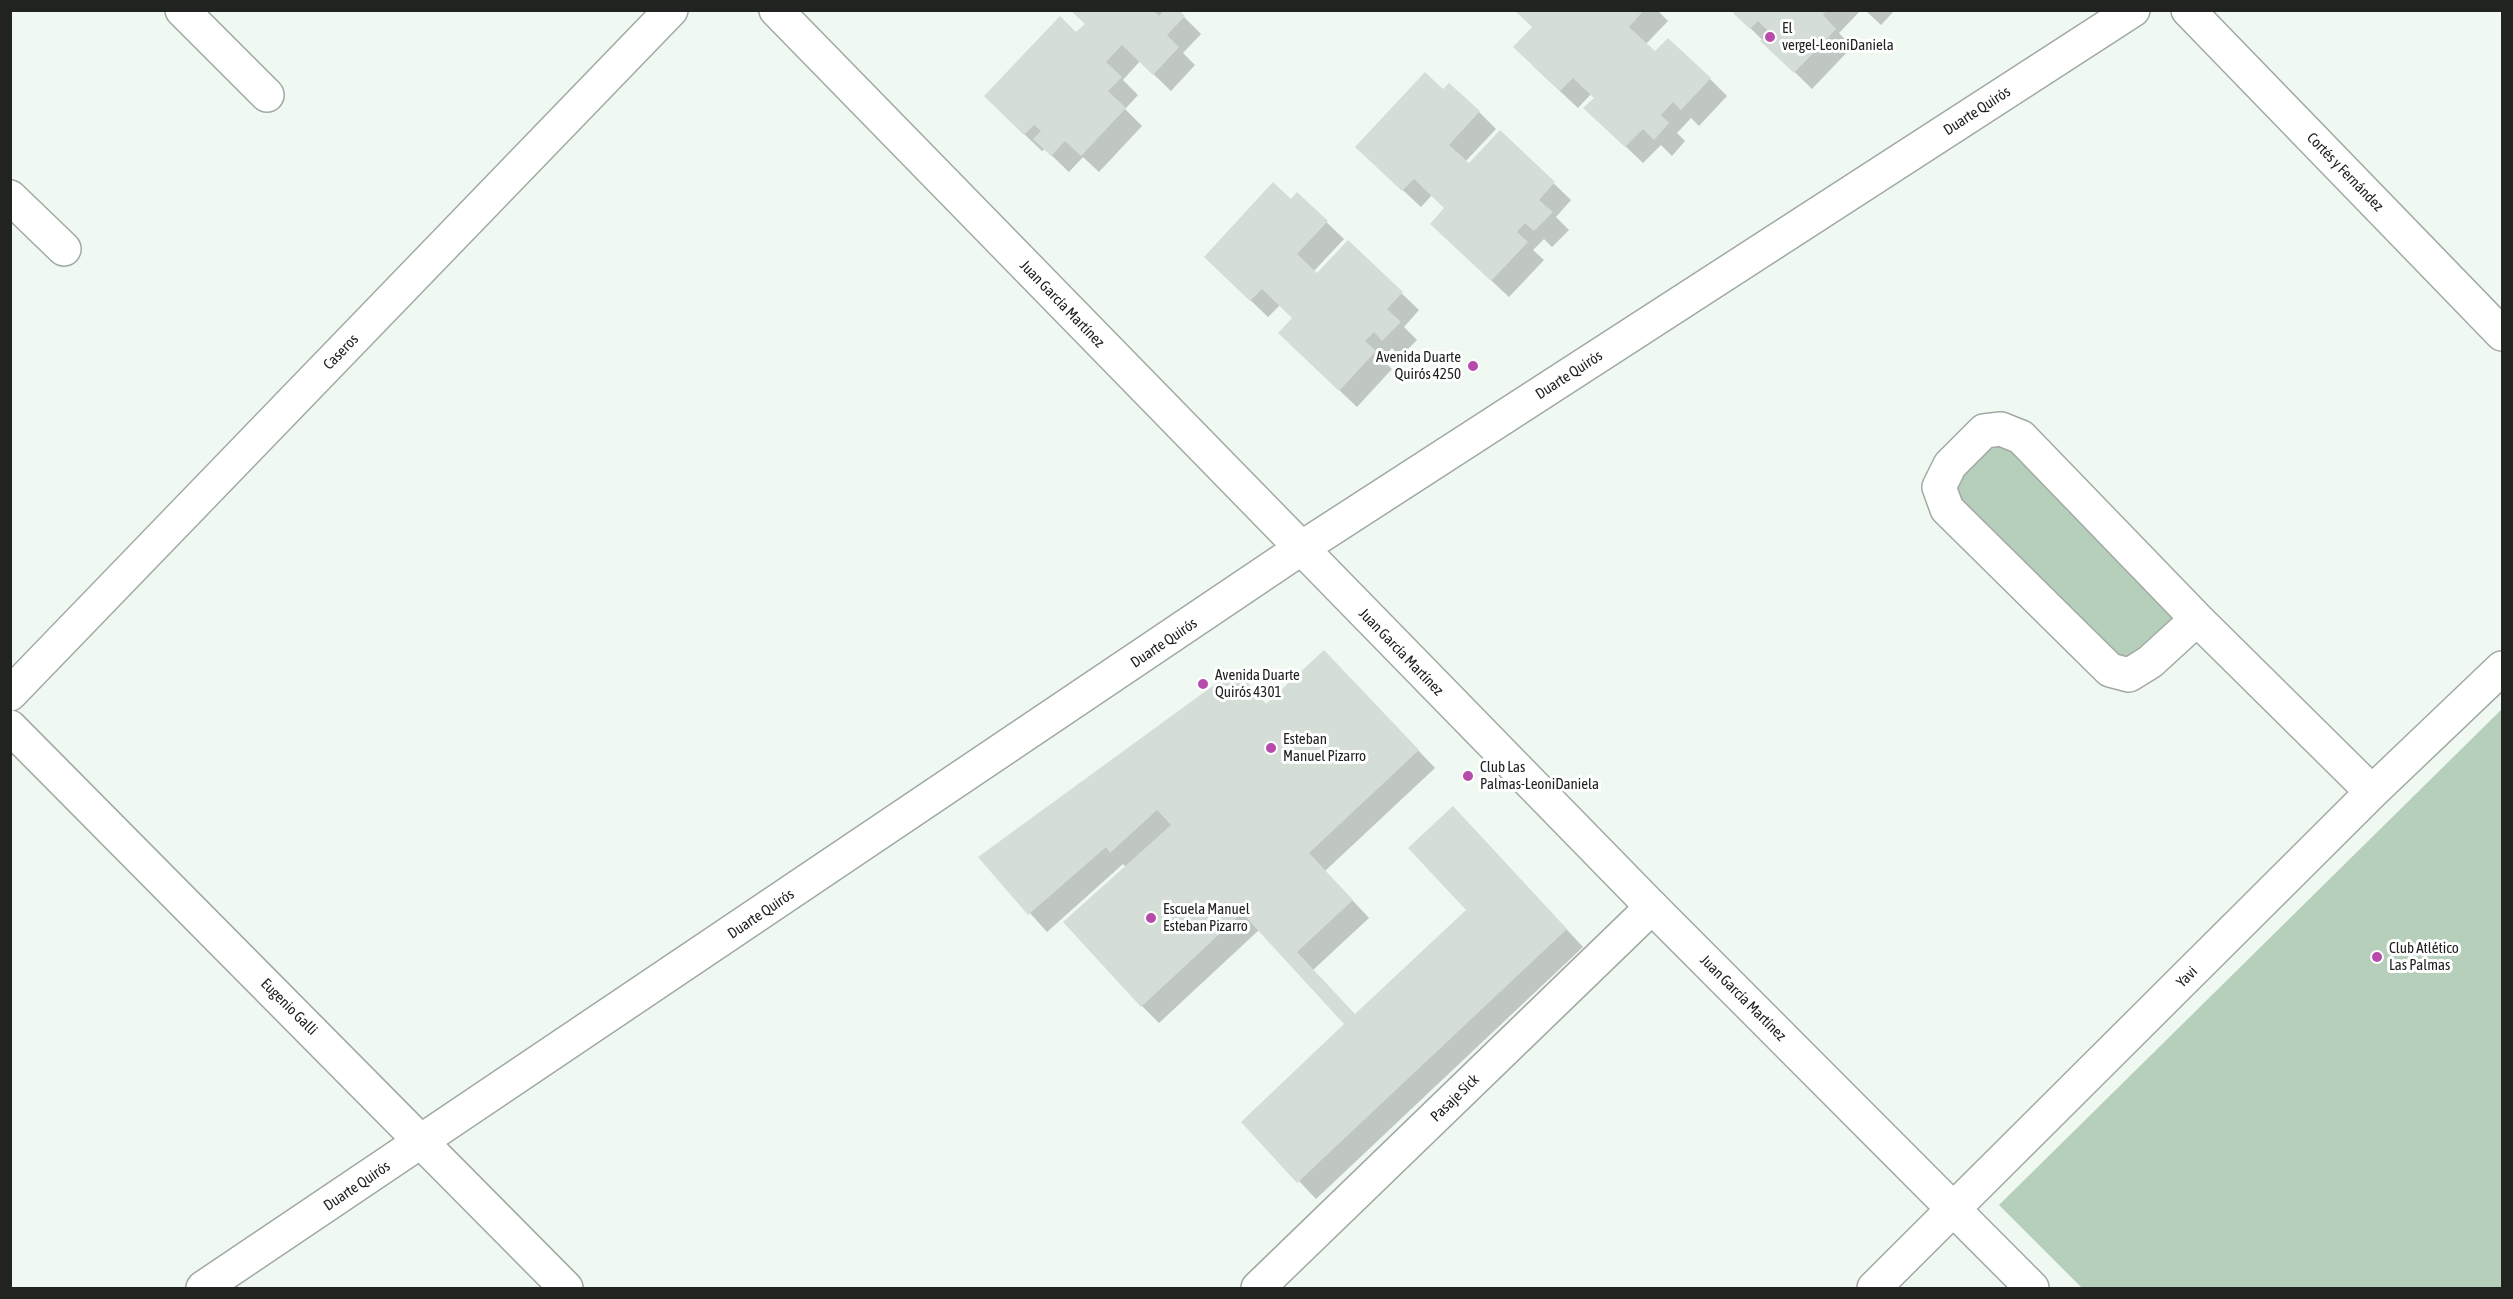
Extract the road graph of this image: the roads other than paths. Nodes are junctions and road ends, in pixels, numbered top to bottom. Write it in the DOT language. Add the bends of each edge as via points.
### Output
graph roads {
  1 [pos="182,10"];
  2 [pos="671,10"];
  3 [pos="776,10"];
  4 [pos="2133,10"];
  5 [pos="2188,10"];
  6 [pos="267,95"];
  7 [pos="10,196"];
  8 [pos="64,249"];
  9 [pos="2502,334"];
  10 [pos="1300,549"];
  11 [pos="2197,619"];
  12 [pos="2502,668"];
  13 [pos="10,694"];
  14 [pos="10,727"];
  15 [pos="2372,792"];
  16 [pos="1652,908"];
  17 [pos="423,1142"];
  18 [pos="1955,1210"];
  19 [pos="203,1288"];
  20 [pos="566,1288"];
  21 [pos="1258,1288"];
  22 [pos="1874,1288"];
  23 [pos="2032,1288"];
  1 -- 6 [label="street"];
  2 -- 13 [label="street, Caseros"];
  3 -- 10 [label="street, Juan García Martínez"];
  4 -- 10 [label="street, Duarte Quirós"];
  5 -- 9 [label="street, Cortés y Fernández"];
  7 -- 8 [label="street"];
  10 -- 16 [label="street, Juan García Martínez"];
  10 -- 17 [label="street, Duarte Quirós"];
  11 -- 11 [label="street" via="2021,437 2001,429 1984,431 1950,465 1939,487 1947,509 2110,670 2129,675 2150,662"];
  11 -- 15 [label="street"];
  12 -- 15 [label="street, Yavi"];
  14 -- 17 [label="street, Eugenio Galli"];
  15 -- 18 [label="street, Yavi"];
  16 -- 18 [label="street, Juan García Martínez"];
  16 -- 21 [label="street, Pasaje Sick"];
  17 -- 19 [label="street, Duarte Quirós"];
  17 -- 20 [label="street, Eugenio Galli"];
  18 -- 22 [label="street, Yavi"];
  18 -- 23 [label="street, Juan García Martínez"];
}
